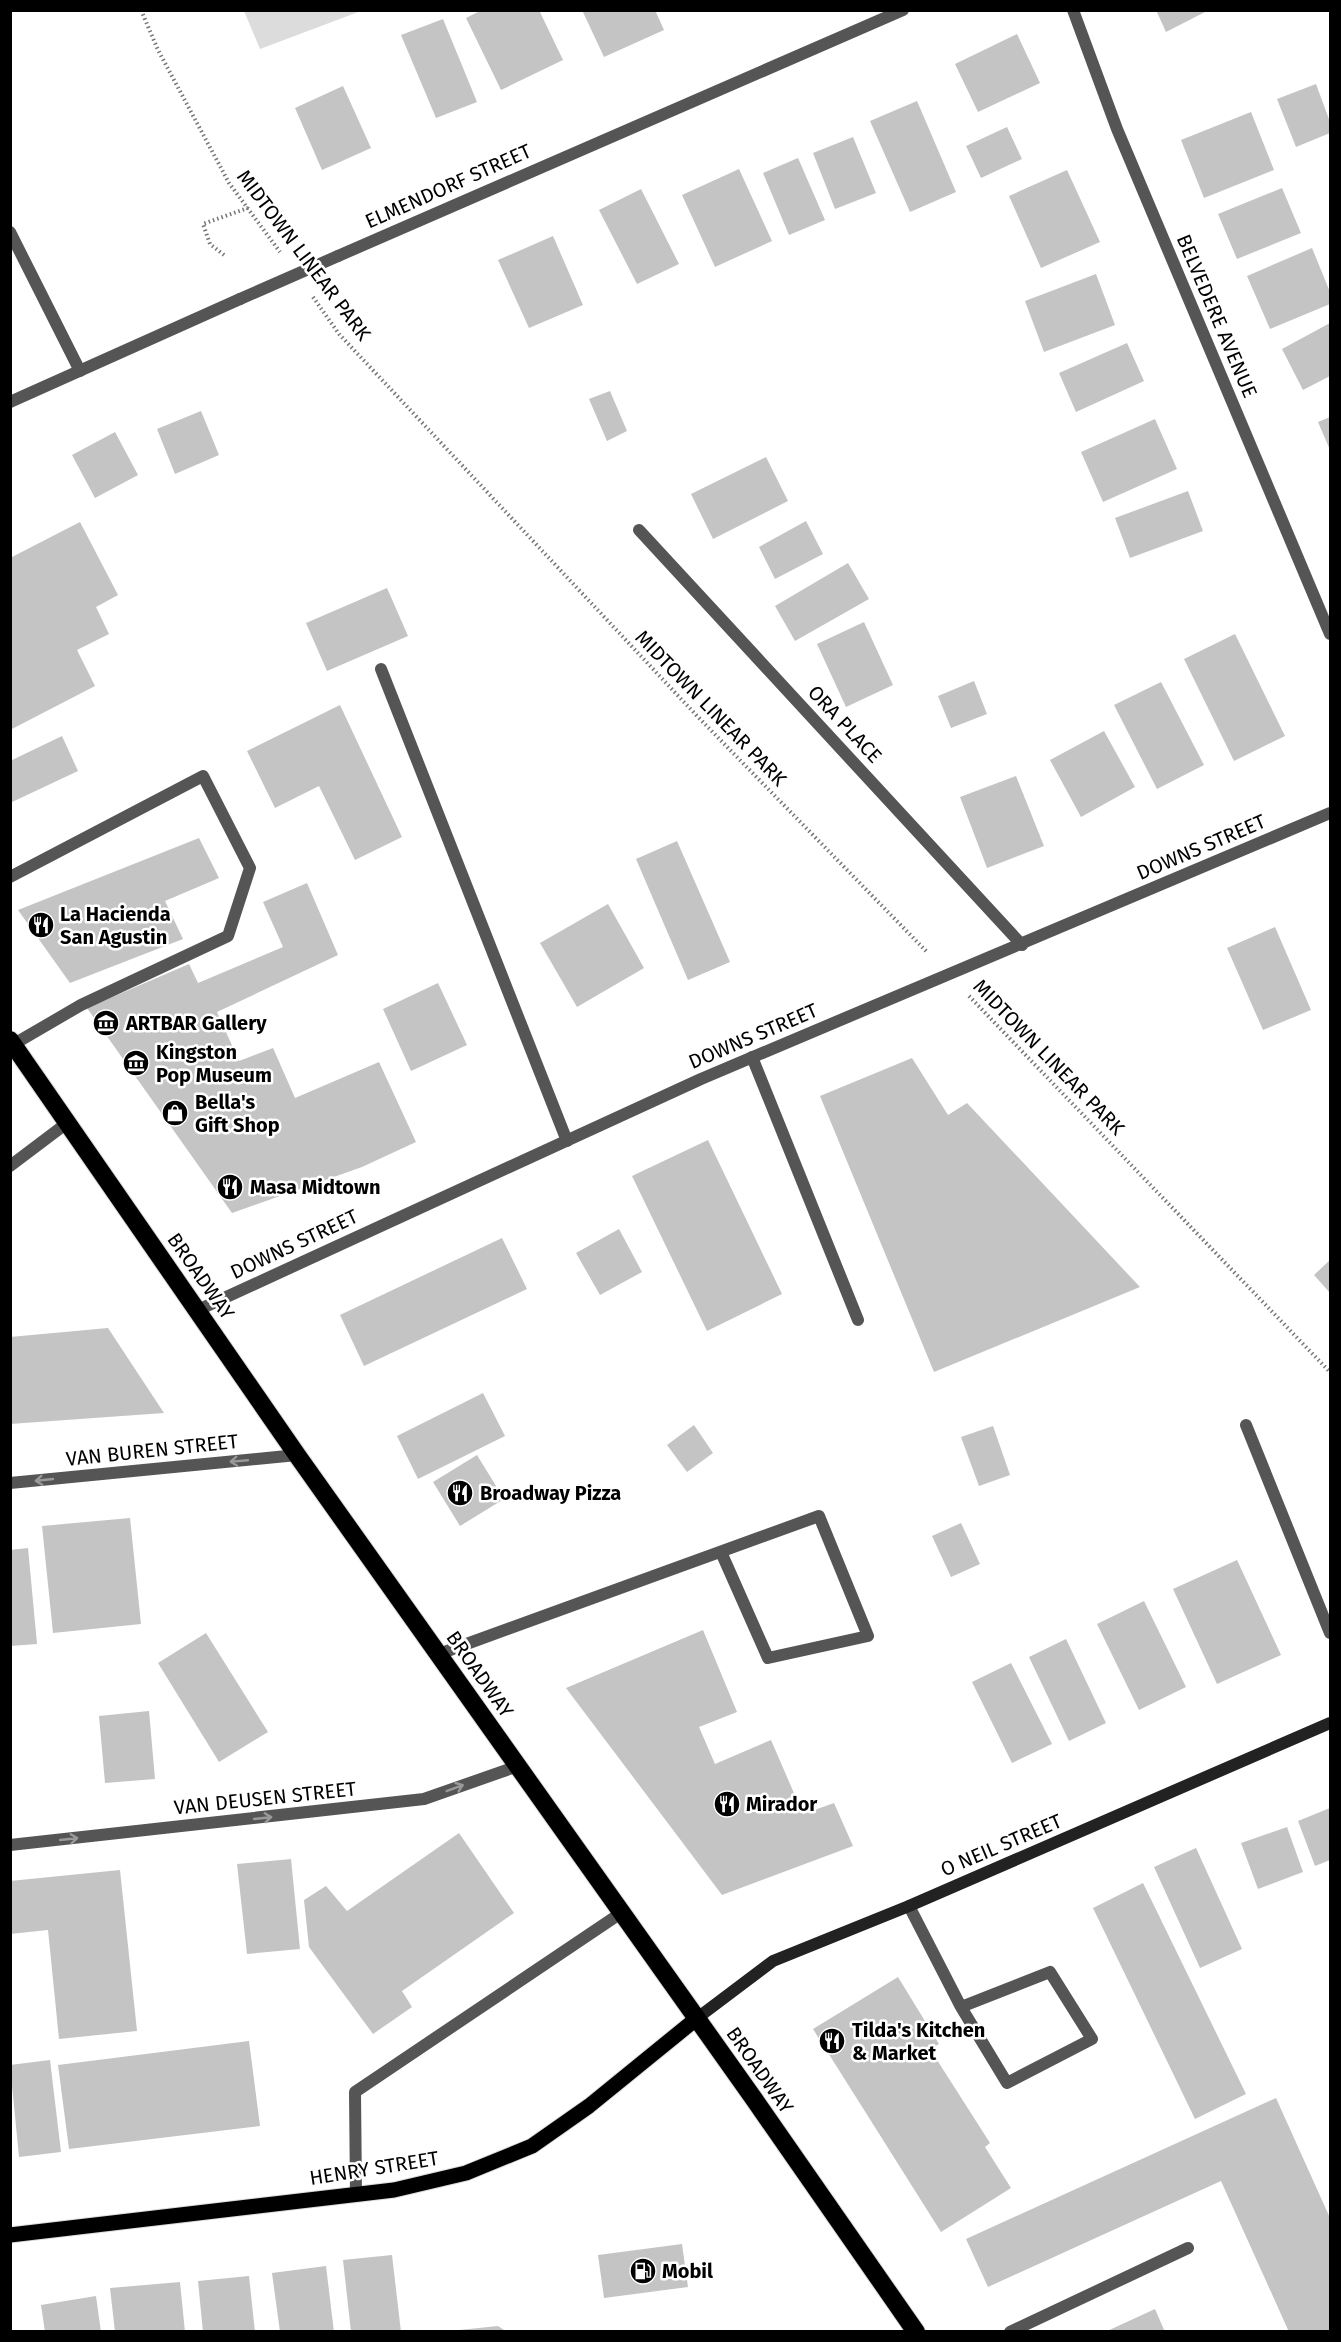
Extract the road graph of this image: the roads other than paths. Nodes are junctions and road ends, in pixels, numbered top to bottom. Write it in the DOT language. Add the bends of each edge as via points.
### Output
graph roads {
  1 [pos="903,10"];
  2 [pos="1073,10"];
  3 [pos="10,232"];
  4 [pos="80,371"];
  5 [pos="10,402"];
  6 [pos="639,530"];
  7 [pos="1330,634"];
  8 [pos="381,669"];
  9 [pos="1330,813"];
  10 [pos="10,877"];
  11 [pos="1022,945"];
  12 [pos="12,1042"];
  13 [pos="752,1058"];
  14 [pos="67,1123"];
  15 [pos="567,1141"];
  16 [pos="10,1166"];
  17 [pos="198,1310"];
  18 [pos="858,1320"];
  19 [pos="1246,1425"];
  20 [pos="297,1455"];
  21 [pos="10,1483"];
  22 [pos="721,1552"];
  23 [pos="1330,1633"];
  24 [pos="439,1654"];
  25 [pos="1330,1723"];
  26 [pos="518,1766"];
  27 [pos="10,1845"];
  28 [pos="909,1906"];
  29 [pos="621,1913"];
  30 [pos="961,2007"];
  31 [pos="696,2019"];
  32 [pos="356,2195"];
  33 [pos="10,2235"];
  34 [pos="1188,2248"];
  35 [pos="916,2331"];
  36 [pos="1010,2331"];
  1 -- 4 [label="street, ELMENDORF STREET, bridge"];
  2 -- 7 [label="street, BELVEDERE AVENUE" via="1117,129"];
  3 -- 4 [label="street"];
  4 -- 5 [label="street, ELMENDORF STREET"];
  6 -- 11 [label="street, ORA PLACE"];
  8 -- 15 [label="street"];
  9 -- 11 [label="street, DOWNS STREET"];
  10 -- 12 [label="street" via="203,776 250,868 228,936"];
  11 -- 13 [label="street, DOWNS STREET"];
  12 -- 14 [label="highway, BROADWAY"];
  13 -- 15 [label="street, DOWNS STREET"];
  13 -- 18 [label="street"];
  14 -- 16 [label="street"];
  14 -- 17 [label="highway, BROADWAY"];
  15 -- 17 [label="street, DOWNS STREET"];
  17 -- 20 [label="highway, BROADWAY"];
  19 -- 23 [label="street"];
  20 -- 21 [label="street, VAN BUREN STREET, one-way"];
  20 -- 24 [label="highway, BROADWAY"];
  22 -- 22 [label="street" via="819,1516 867,1636 768,1658"];
  22 -- 24 [label="street"];
  24 -- 26 [label="highway, BROADWAY"];
  25 -- 28 [label="street, O NEIL STREET"];
  27 -- 26 [label="street, VAN DEUSEN STREET, one-way" via="424,1799"];
  26 -- 29 [label="highway, BROADWAY"];
  28 -- 30 [label="street"];
  28 -- 31 [label="street, O NEIL STREET" via="773,1961"];
  29 -- 31 [label="highway, BROADWAY"];
  29 -- 32 [label="street" via="355,2092"];
  30 -- 30 [label="street" via="1007,2084 1092,2039 1050,1972"];
  31 -- 32 [label="main road, HENRY STREET" via="589,2106 532,2146 466,2173"];
  31 -- 35 [label="highway, BROADWAY"];
  32 -- 33 [label="main road, HENRY STREET"];
  34 -- 36 [label="street"];
}
